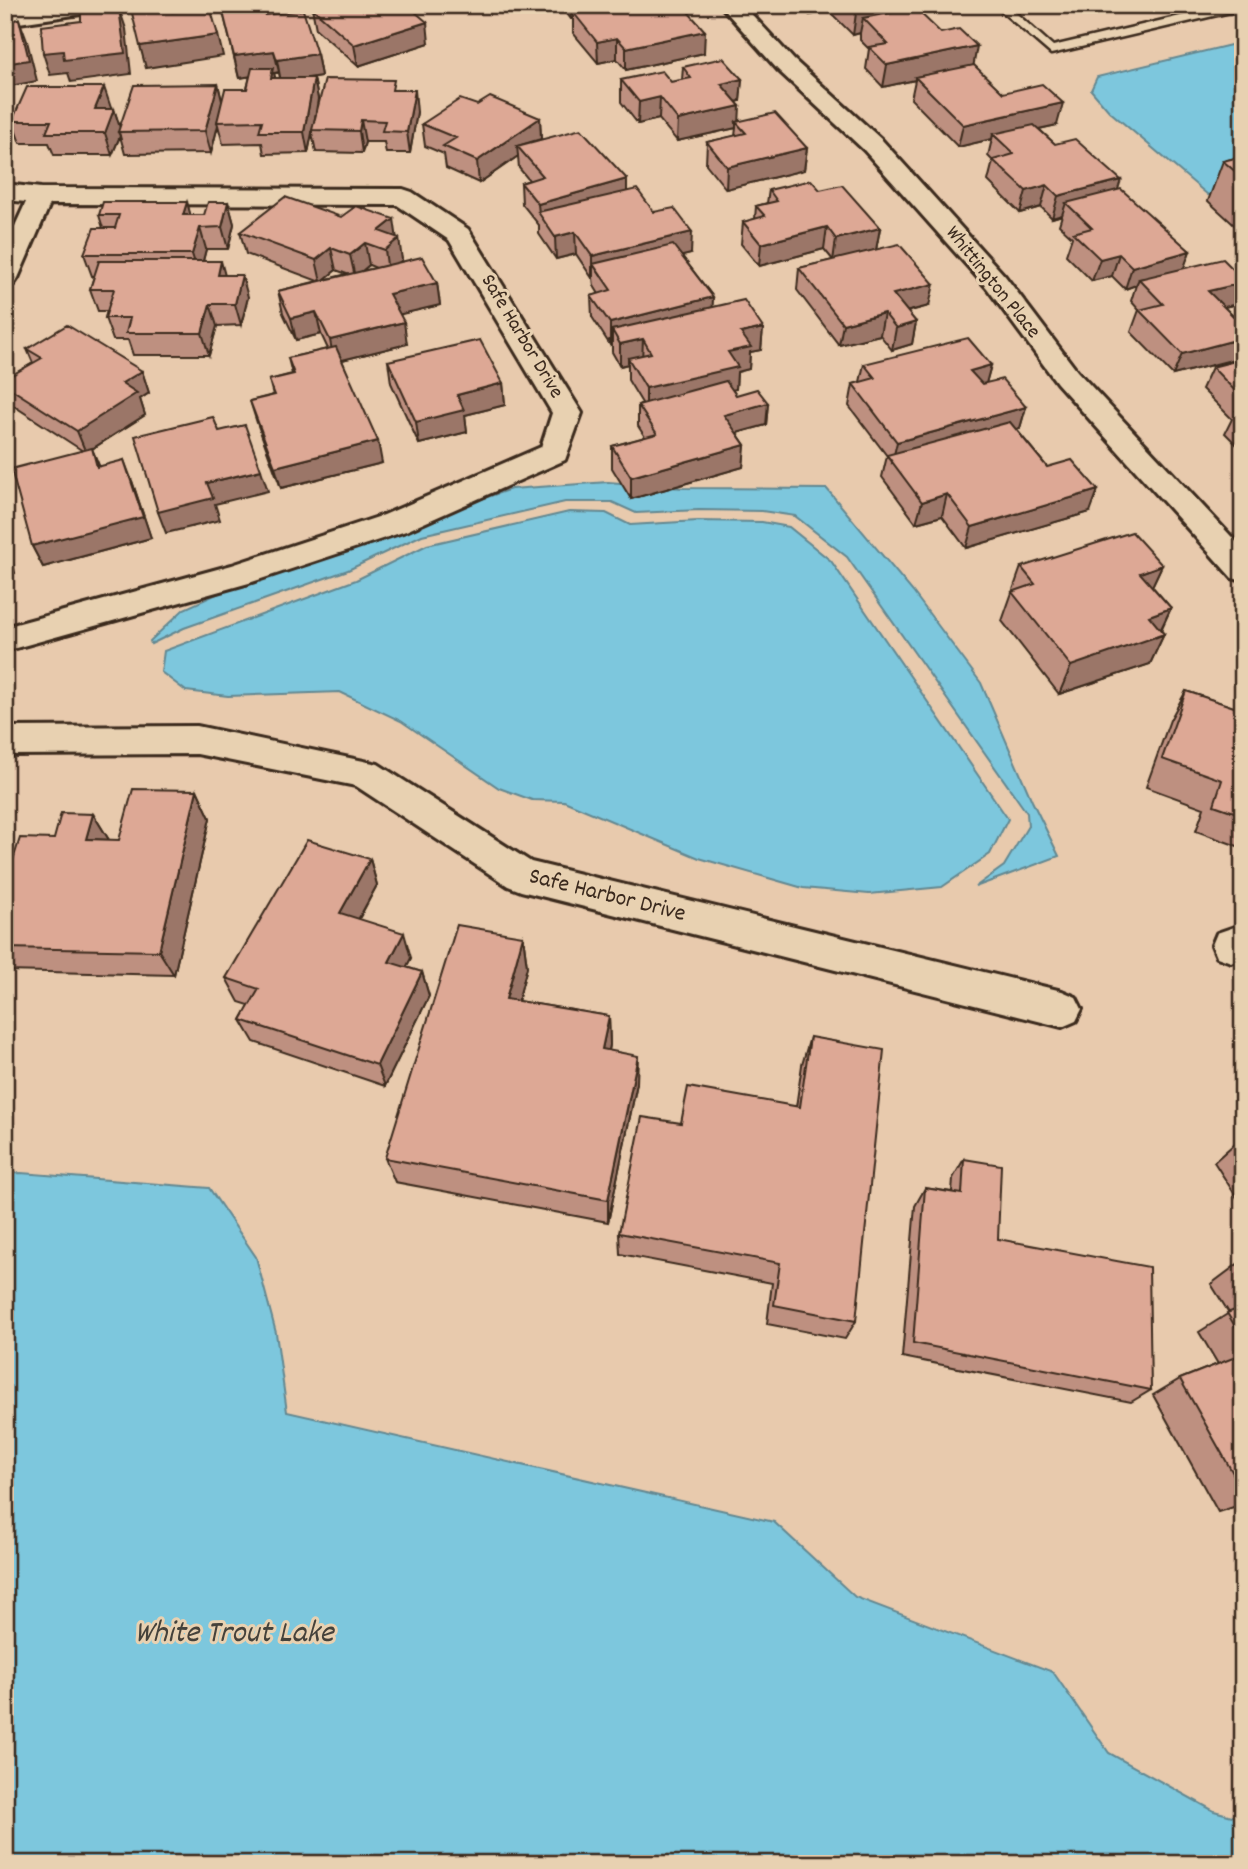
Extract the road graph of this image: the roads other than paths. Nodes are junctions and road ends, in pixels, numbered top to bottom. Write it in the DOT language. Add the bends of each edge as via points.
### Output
graph roads {
  1 [pos="94,5"];
  2 [pos="731,5"];
  3 [pos="1000,5"];
  4 [pos="1243,5"];
  5 [pos="5,18"];
  6 [pos="5,191"];
  7 [pos="41,196"];
  8 [pos="5,278"];
  9 [pos="1243,570"];
  10 [pos="5,639"];
  11 [pos="5,741"];
  12 [pos="1062,1009"];
  1 -- 5 [label="street"];
  2 -- 9 [label="street, Whittington Place" via="786,65 873,145 996,282 1067,377"];
  3 -- 4 [label="lane" via="1051,50"];
  6 -- 7 [label="street, Safe Harbor Drive"];
  7 -- 8 [label="street"];
  7 -- 10 [label="street, Safe Harbor Drive" via="402,197 458,235 567,413 554,453 395,523 237,575"];
  11 -- 12 [label="street, Safe Harbor Drive" via="197,740 365,774 521,875"];
}
